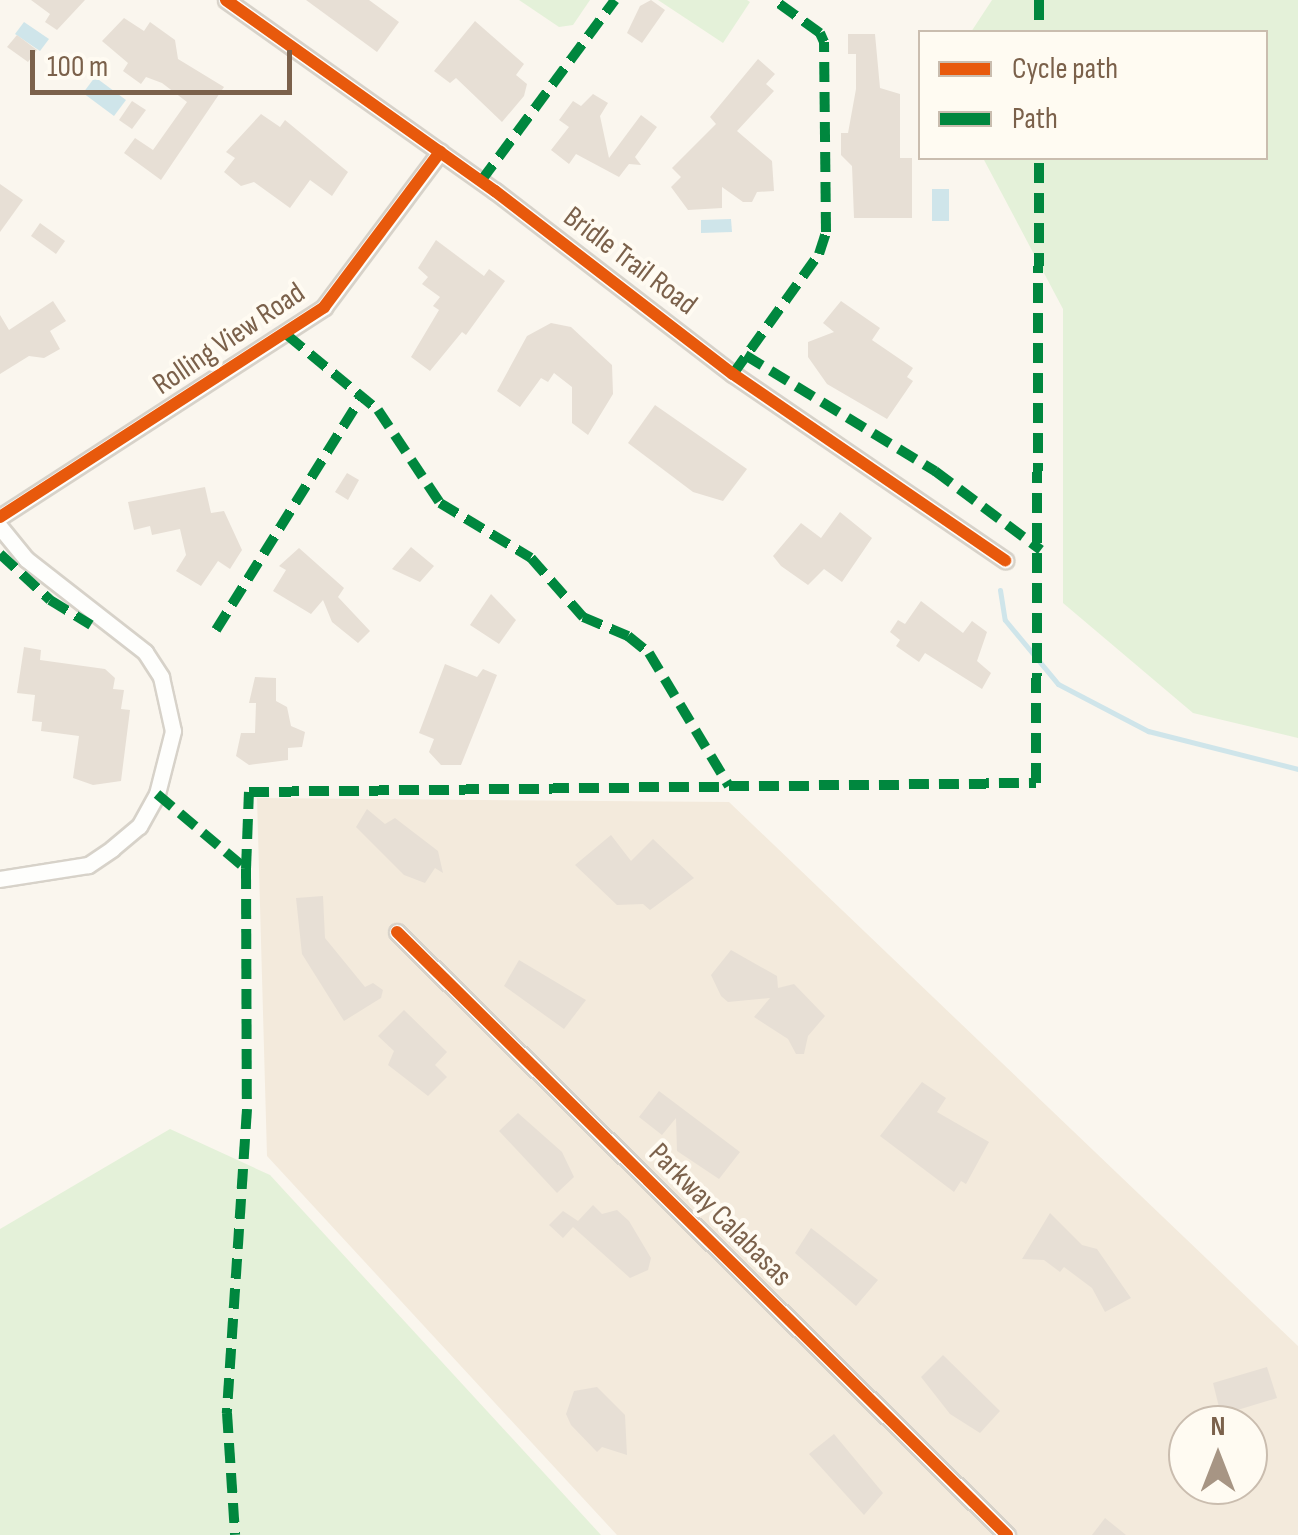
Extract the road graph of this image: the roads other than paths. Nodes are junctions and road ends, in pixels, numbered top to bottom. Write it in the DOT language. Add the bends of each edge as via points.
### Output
graph roads {
  1 [pos="226,0"];
  2 [pos="440,152"];
  3 [pos="0,517"];
  4 [pos="0,527"];
  5 [pos="1005,560"];
  6 [pos="0,879"];
  7 [pos="397,932"];
  8 [pos="1006,1535"];
  1 -- 2 [label="street, Bridle Trail Road"];
  2 -- 3 [label="street, Rolling View Road" via="324,307"];
  2 -- 5 [label="street, Bridle Trail Road" via="733,374"];
  4 -- 6 [label="street" via="26,559 145,652 162,677 173,731 157,794 126,838 88,865"];
  7 -- 8 [label="street, Parkway Calabasas"];
}
